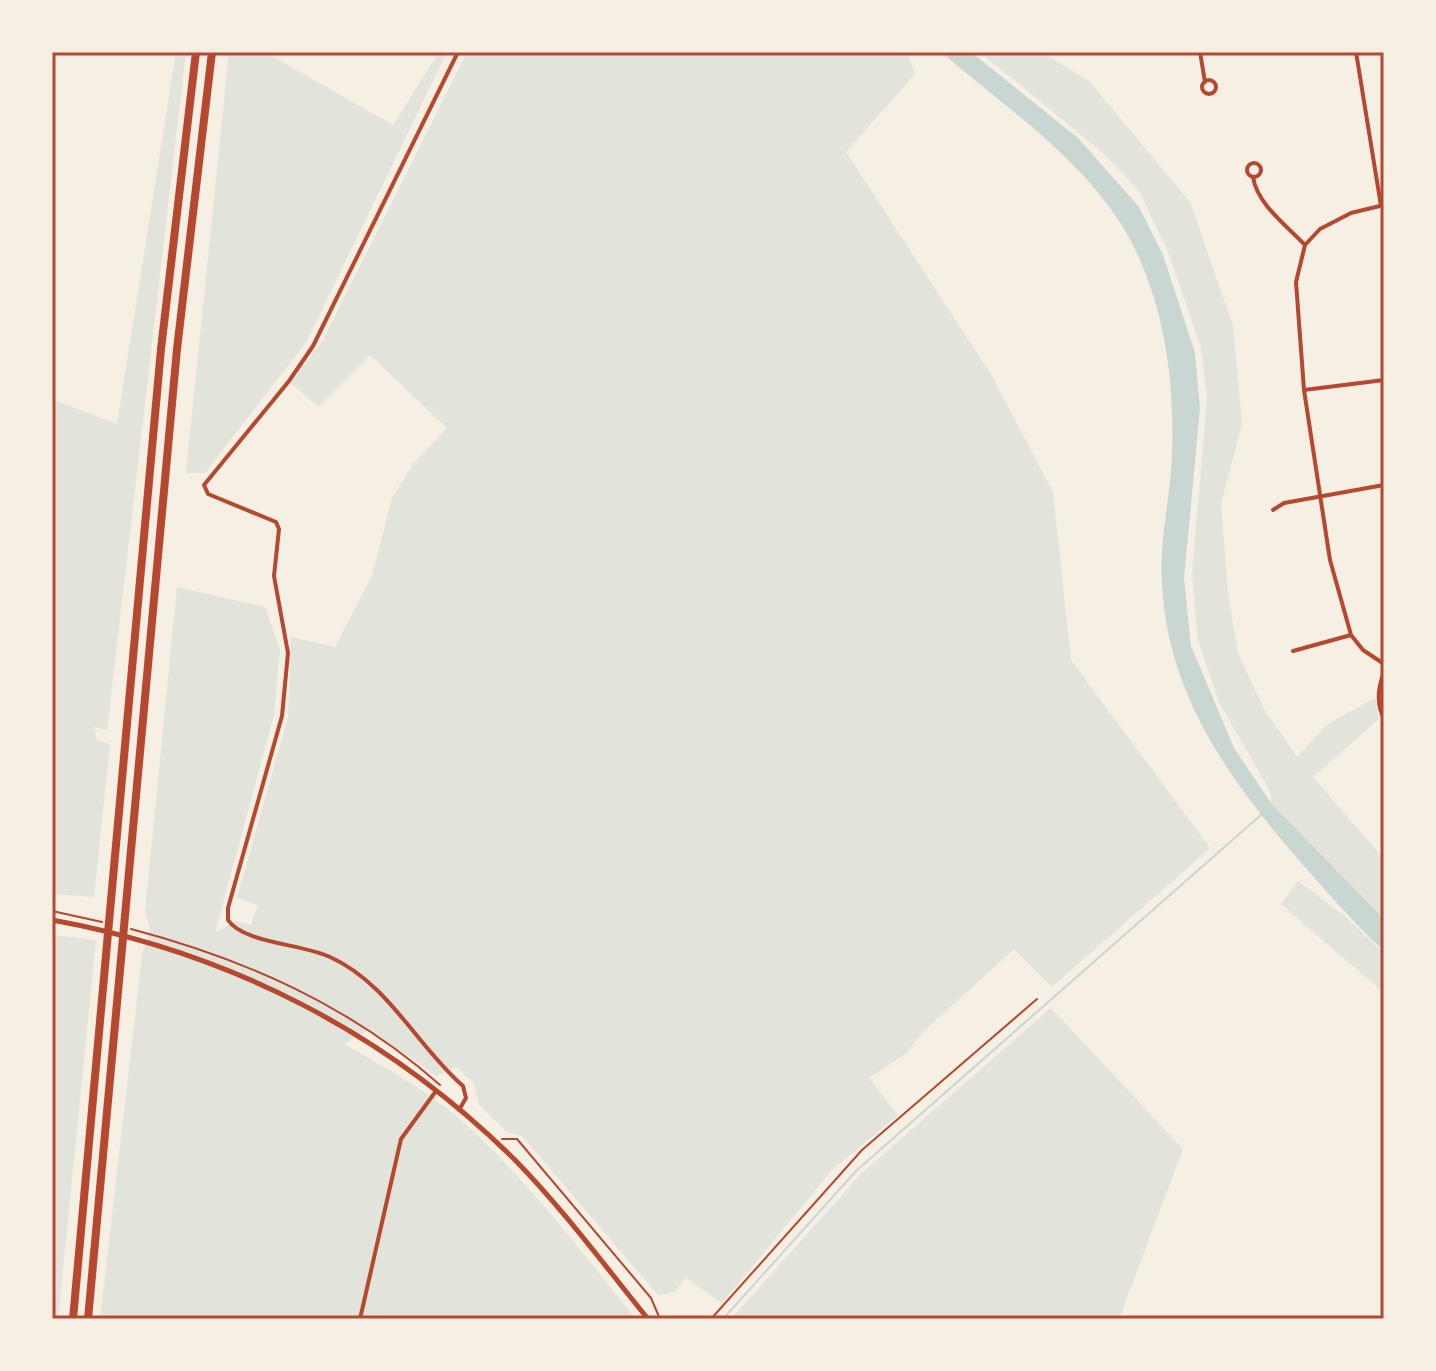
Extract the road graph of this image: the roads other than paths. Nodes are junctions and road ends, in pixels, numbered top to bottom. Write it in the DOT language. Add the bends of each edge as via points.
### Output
graph roads {
  1 [pos="196,52"];
  2 [pos="212,52"];
  3 [pos="458,52"];
  4 [pos="1200,52"];
  5 [pos="1356,52"];
  6 [pos="1205,82"];
  7 [pos="1253,177"];
  8 [pos="1382,205"];
  9 [pos="1305,245"];
  10 [pos="1384,380"];
  11 [pos="1304,390"];
  12 [pos="1384,485"];
  13 [pos="1318,498"];
  14 [pos="1273,510"];
  15 [pos="1351,635"];
  16 [pos="1293,651"];
  17 [pos="1384,664"];
  18 [pos="1384,672"];
  19 [pos="1384,719"];
  20 [pos="52,920"];
  21 [pos="1037,999"];
  22 [pos="436,1091"];
  23 [pos="459,1110"];
  24 [pos="73,1319"];
  25 [pos="88,1319"];
  26 [pos="360,1319"];
  27 [pos="648,1319"];
  28 [pos="711,1319"];
  1 -- 24 [label="highway" via="161,349"];
  2 -- 25 [label="highway" via="177,349"];
  3 -- 23 [label="street" via="313,346 204,485 208,494 276,522 274,576 288,653 282,716 228,920 242,933 310,949 358,974 463,1086 466,1098"];
  4 -- 6 [label="street"];
  5 -- 8 [label="street"];
  7 -- 9 [label="street" via="1271,211"];
  8 -- 9 [label="street" via="1320,229"];
  9 -- 11 [label="street" via="1296,282"];
  10 -- 11 [label="street"];
  11 -- 13 [label="street"];
  12 -- 13 [label="street"];
  13 -- 14 [label="street"];
  13 -- 15 [label="street"];
  15 -- 16 [label="street"];
  15 -- 17 [label="street"];
  18 -- 19 [label="street" via="1378,687"];
  20 -- 22 [label="street" via="86,922 247,977 338,1021"];
  21 -- 28 [label="lane" via="862,1150"];
  22 -- 23 [label="street"];
  22 -- 26 [label="street" via="401,1139"];
  23 -- 27 [label="street" via="530,1176"];
}
